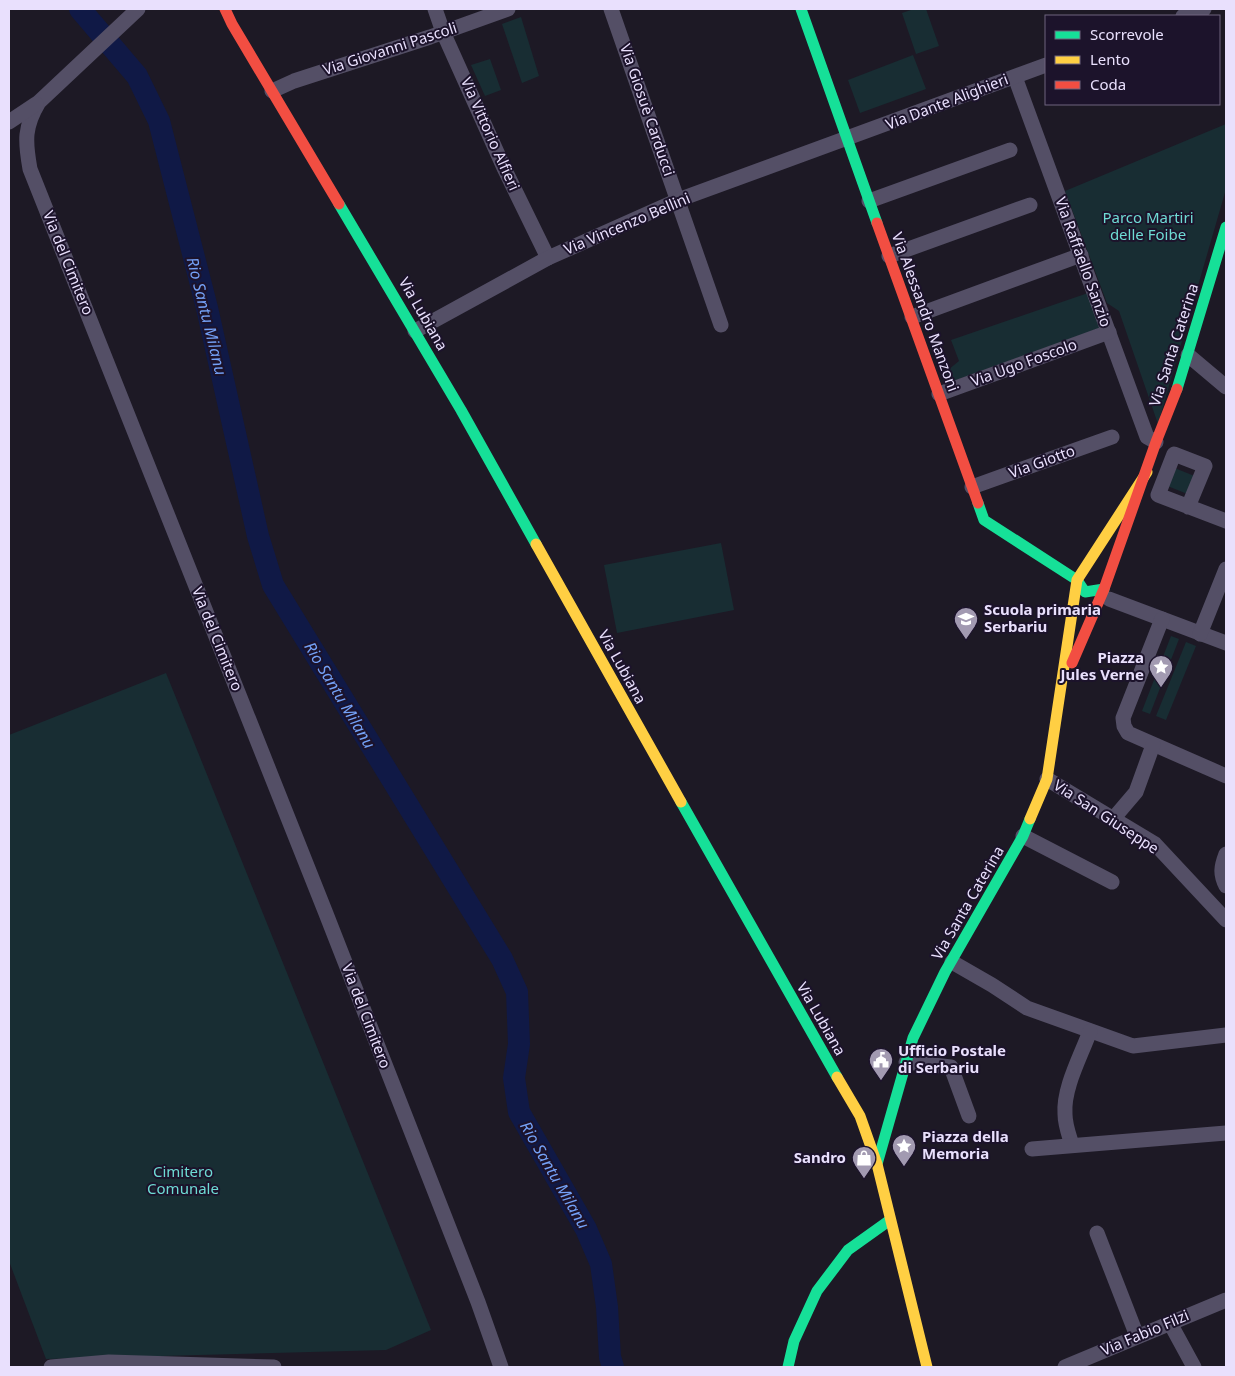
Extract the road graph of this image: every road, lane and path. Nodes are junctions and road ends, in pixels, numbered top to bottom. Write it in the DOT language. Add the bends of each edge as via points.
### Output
graph roads {
  1 [pos="138,9"];
  2 [pos="225,9"];
  3 [pos="435,9"];
  4 [pos="508,9"];
  5 [pos="611,9"];
  6 [pos="801,9"];
  7 [pos="1204,9"];
  8 [pos="1186,15"];
  9 [pos="443,32"];
  10 [pos="1045,66"];
  11 [pos="1015,77"];
  12 [pos="272,91"];
  13 [pos="39,102"];
  14 [pos="9,122"];
  15 [pos="848,139"];
  16 [pos="1010,150"];
  17 [pos="678,200"];
  18 [pos="869,201"];
  19 [pos="1030,205"];
  20 [pos="1226,227"];
  21 [pos="1081,255"];
  22 [pos="889,256"];
  23 [pos="548,258"];
  24 [pos="912,317"];
  25 [pos="721,325"];
  26 [pos="415,331"];
  27 [pos="1109,332"];
  28 [pos="1188,355"];
  29 [pos="1226,387"];
  30 [pos="939,394"];
  31 [pos="1112,437"];
  32 [pos="1156,442"];
  33 [pos="1147,472"];
  34 [pos="972,487"];
  35 [pos="1188,507"];
  36 [pos="1226,521"];
  37 [pos="1226,568"];
  38 [pos="1077,580"];
  39 [pos="1107,594"];
  40 [pos="1162,619"];
  41 [pos="1200,634"];
  42 [pos="1226,643"];
  43 [pos="1061,690"];
  44 [pos="1153,746"];
  45 [pos="1226,776"];
  46 [pos="1047,779"];
  47 [pos="1114,819"];
  48 [pos="1024,836"];
  49 [pos="1226,854"];
  50 [pos="1112,882"];
  51 [pos="1226,886"];
  52 [pos="1226,920"];
  53 [pos="952,962"];
  54 [pos="1090,1031"];
  55 [pos="1226,1035"];
  56 [pos="906,1062"];
  57 [pos="968,1116"];
  58 [pos="888,1127"];
  59 [pos="1226,1133"];
  60 [pos="867,1136"];
  61 [pos="1072,1145"];
  62 [pos="1032,1149"];
  63 [pos="877,1164"];
  64 [pos="890,1220"];
  65 [pos="1097,1233"];
  66 [pos="1226,1300"];
  67 [pos="1170,1323"];
  68 [pos="1138,1336"];
  69 [pos="51,1367"];
  70 [pos="274,1367"];
  71 [pos="501,1367"];
  72 [pos="788,1367"];
  73 [pos="927,1367"];
  74 [pos="1065,1367"];
  75 [pos="1194,1367"];
  1 -- 13 [label="street, Via del Cimitero"];
  2 -- 12 [label="street, Via Lubiana"];
  3 -- 9 [label="street, Via Vittorio Alfieri"];
  4 -- 9 [label="street, Via Giovanni Pascoli"];
  5 -- 17 [label="street, Via Giosuè Carducci"];
  6 -- 15 [label="street, Via Alessandro Manzoni"];
  7 -- 8 [label="street"];
  9 -- 12 [label="street, Via Giovanni Pascoli" via="294,80"];
  9 -- 23 [label="street, Via Vittorio Alfieri"];
  10 -- 11 [label="street, Via Dante Alighieri"];
  11 -- 15 [label="street, Via Dante Alighieri"];
  11 -- 21 [label="street, Via Raffaello Sanzio"];
  12 -- 26 [label="street, Via Lubiana"];
  13 -- 14 [label="street"];
  13 -- 71 [label="street, Via del Cimitero" via="30,117 27,132 30,169 325,911"];
  15 -- 17 [label="street, Via Vincenzo Bellini"];
  15 -- 18 [label="street, Via Alessandro Manzoni"];
  16 -- 18 [label="street"];
  17 -- 23 [label="street, Via Vincenzo Bellini"];
  17 -- 25 [label="street, Via Giosuè Carducci"];
  18 -- 22 [label="street, Via Alessandro Manzoni"];
  19 -- 22 [label="street"];
  20 -- 28 [label="street, Via Santa Caterina"];
  21 -- 24 [label="street"];
  21 -- 27 [label="street, Via Raffaello Sanzio"];
  22 -- 24 [label="street, Via Alessandro Manzoni"];
  23 -- 26 [label="street, Via Vincenzo Bellini"];
  24 -- 30 [label="street, Via Alessandro Manzoni"];
  26 -- 60 [label="street, Via Lubiana" via="860,1116"];
  27 -- 30 [label="street, Via Ugo Foscolo"];
  27 -- 32 [label="street, Via Raffaello Sanzio" via="1147,437"];
  28 -- 29 [label="street"];
  28 -- 32 [label="street, Via Santa Caterina"];
  30 -- 34 [label="street, Via Alessandro Manzoni"];
  31 -- 34 [label="street, Via Giotto"];
  32 -- 33 [label="street, Via Santa Caterina"];
  33 -- 38 [label="street, Via Santa Caterina"];
  33 -- 39 [label="street, Via Santa Caterina"];
  34 -- 38 [label="street, Via Alessandro Manzoni" via="984,520"];
  35 -- 36 [label="street"];
  37 -- 41 [label="street"];
  38 -- 39 [label="street" via="1085,592"];
  38 -- 43 [label="street, Via Santa Caterina"];
  39 -- 40 [label="street"];
  39 -- 43 [label="street, Via Santa Caterina"];
  40 -- 41 [label="street"];
  40 -- 44 [label="street" via="1123,718 1128,733"];
  41 -- 42 [label="street"];
  43 -- 46 [label="street, Via Santa Caterina" via="1049,735"];
  44 -- 45 [label="street"];
  44 -- 47 [label="street" via="1136,792"];
  46 -- 47 [label="street, Via San Giuseppe"];
  46 -- 48 [label="street, Via Santa Caterina"];
  47 -- 52 [label="street, Via San Giuseppe" via="1155,844"];
  48 -- 50 [label="street"];
  48 -- 53 [label="street, Via Santa Caterina"];
  49 -- 51 [label="street" via="1221,866"];
  53 -- 54 [label="street" via="1026,1008"];
  53 -- 56 [label="street, Via Santa Caterina" via="913,1038"];
  54 -- 55 [label="street" via="1133,1046"];
  54 -- 61 [label="street" via="1066,1094 1064,1113"];
  56 -- 57 [label="street" via="951,1067"];
  56 -- 58 [label="street, Via Santa Caterina"];
  58 -- 60 [label="street"];
  58 -- 63 [label="street, Via Santa Caterina"];
  59 -- 61 [label="street"];
  60 -- 63 [label="street, Via Lubiana"];
  61 -- 62 [label="street"];
  63 -- 64 [label="street, Via Lubiana"];
  64 -- 72 [label="street" via="848,1250 817,1291 794,1341"];
  64 -- 73 [label="street, Via Lubiana"];
  65 -- 68 [label="street"];
  66 -- 67 [label="street, Via Fabio Filzi"];
  67 -- 68 [label="street, Via Fabio Filzi"];
  67 -- 75 [label="street"];
  68 -- 74 [label="street, Via Fabio Filzi"];
  69 -- 70 [label="street" via="110,1362"];
}
